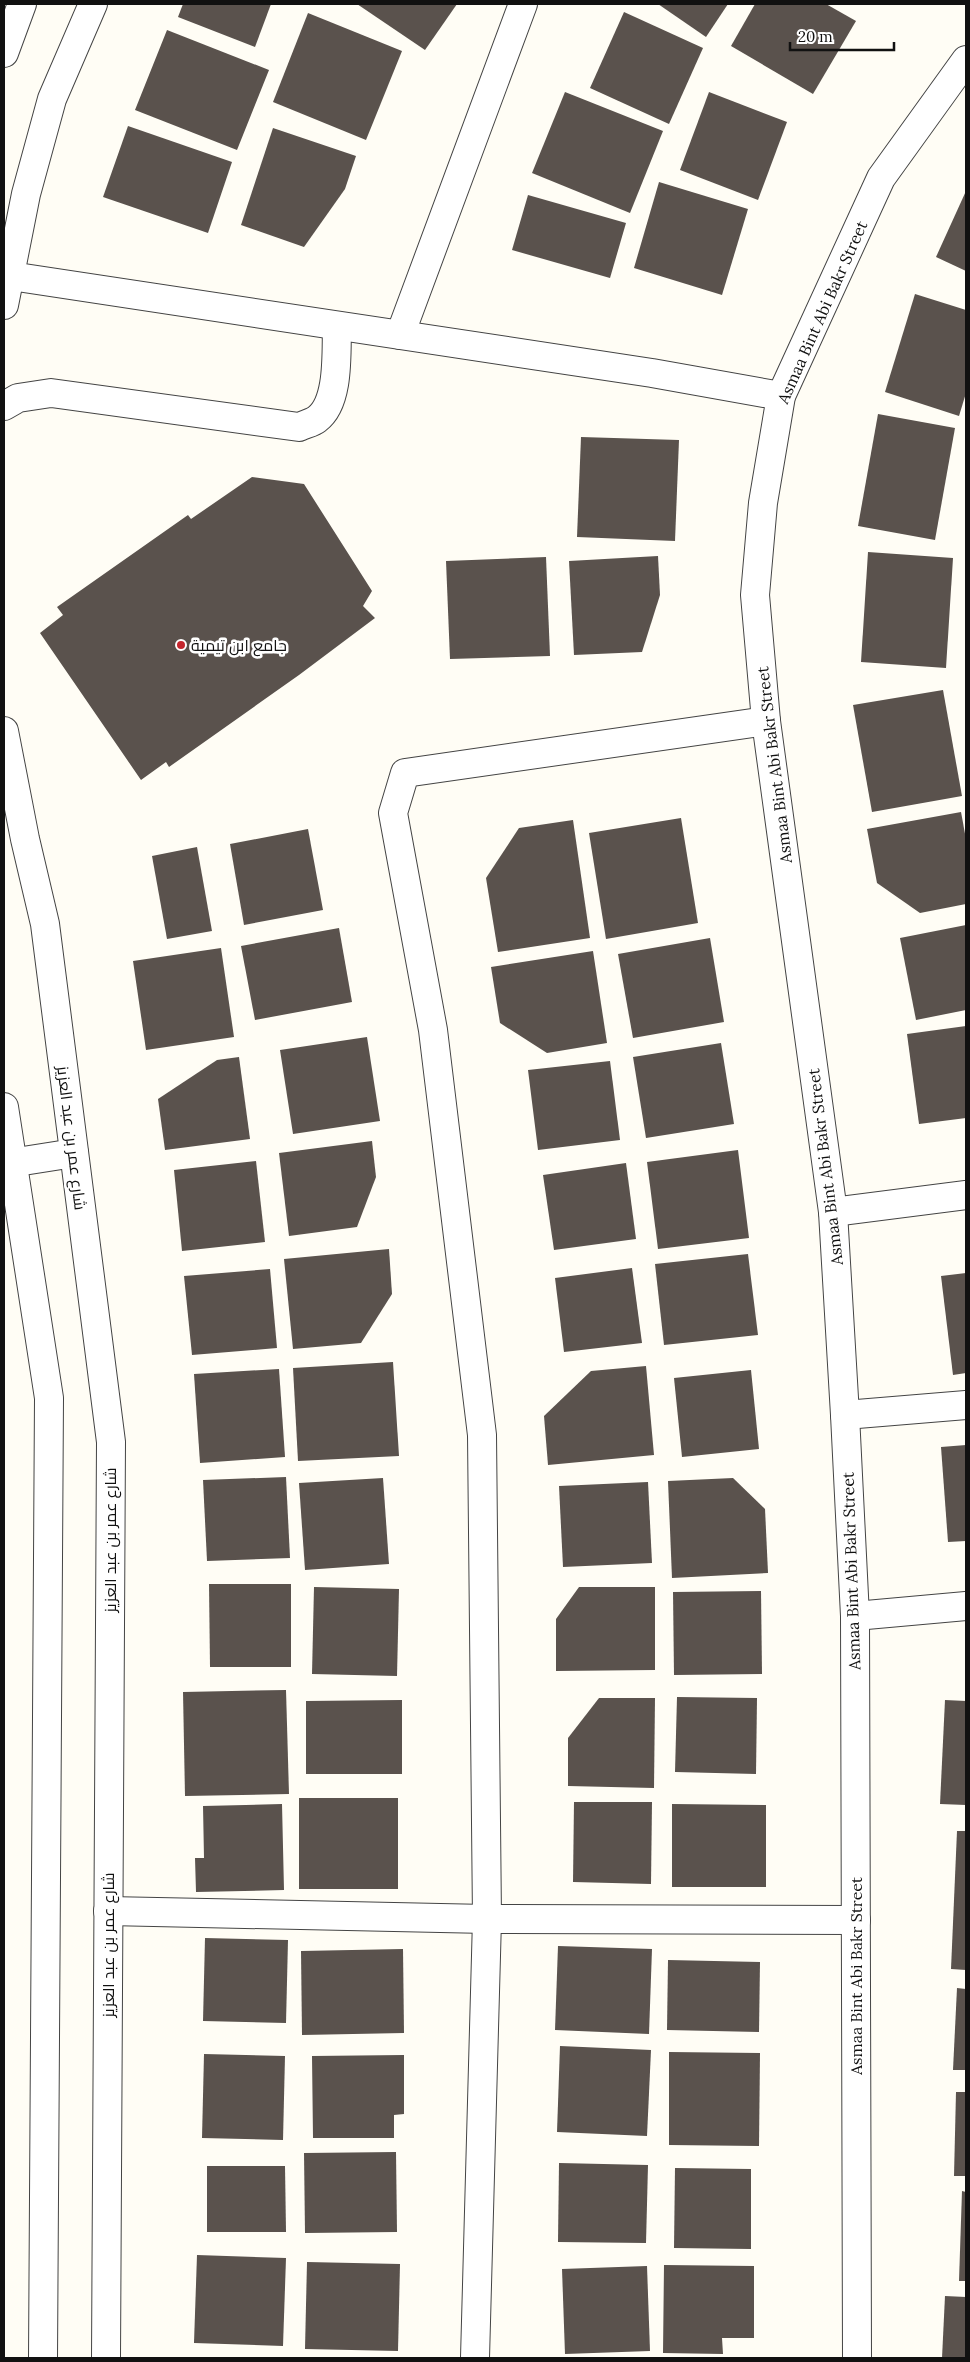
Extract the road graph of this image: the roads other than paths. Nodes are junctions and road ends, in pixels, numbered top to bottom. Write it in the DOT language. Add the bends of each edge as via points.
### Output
graph roads {
  1 [pos="22,4"];
  2 [pos="93,4"];
  3 [pos="523,4"];
  4 [pos="4,53"];
  5 [pos="966,60"];
  6 [pos="7,276"];
  7 [pos="4,305"];
  8 [pos="337,326"];
  9 [pos="400,335"];
  10 [pos="782,396"];
  11 [pos="4,406"];
  12 [pos="766,721"];
  13 [pos="4,731"];
  14 [pos="4,1107"];
  15 [pos="74,1153"];
  16 [pos="8,1163"];
  17 [pos="966,1195"];
  18 [pos="833,1212"];
  19 [pos="966,1405"];
  20 [pos="846,1416"];
  21 [pos="966,1606"];
  22 [pos="855,1616"];
  23 [pos="108,1911"];
  24 [pos="487,1919"];
  25 [pos="856,1920"];
  26 [pos="43,2358"];
  27 [pos="106,2358"];
  28 [pos="475,2358"];
  29 [pos="858,2358"];
  1 -- 4 [label="street"];
  2 -- 6 [label="street" via="52,99"];
  3 -- 9 [label="street"];
  5 -- 10 [label="street, Asmaa Bint Abi Bakr Street" via="881,178"];
  6 -- 7 [label="street"];
  6 -- 8 [label="street"];
  8 -- 9 [label="street"];
  8 -- 11 [label="street" via="334,381 328,409 317,420 299,427 51,393 18,398"];
  9 -- 10 [label="street"];
  10 -- 12 [label="street, Asmaa Bint Abi Bakr Street" via="763,503 755,595"];
  12 -- 18 [label="street, Asmaa Bint Abi Bakr Street"];
  12 -- 24 [label="street" via="405,773 393,813 433,1030 482,1435"];
  13 -- 15 [label="street, شارع عمر بن عبد العزيز" via="45,924"];
  14 -- 16 [label="street"];
  15 -- 16 [label="street"];
  15 -- 23 [label="street, شارع عمر بن عبد العزيز" via="111,1442"];
  16 -- 26 [label="street" via="49,1398"];
  17 -- 18 [label="street"];
  18 -- 20 [label="street, Asmaa Bint Abi Bakr Street"];
  19 -- 20 [label="street"];
  20 -- 22 [label="street, Asmaa Bint Abi Bakr Street"];
  21 -- 22 [label="street"];
  22 -- 25 [label="street, Asmaa Bint Abi Bakr Street"];
  23 -- 24 [label="street"];
  23 -- 27 [label="street, شارع عمر بن عبد العزيز"];
  24 -- 25 [label="street"];
  24 -- 28 [label="street"];
  25 -- 29 [label="street, Asmaa Bint Abi Bakr Street"];
}
